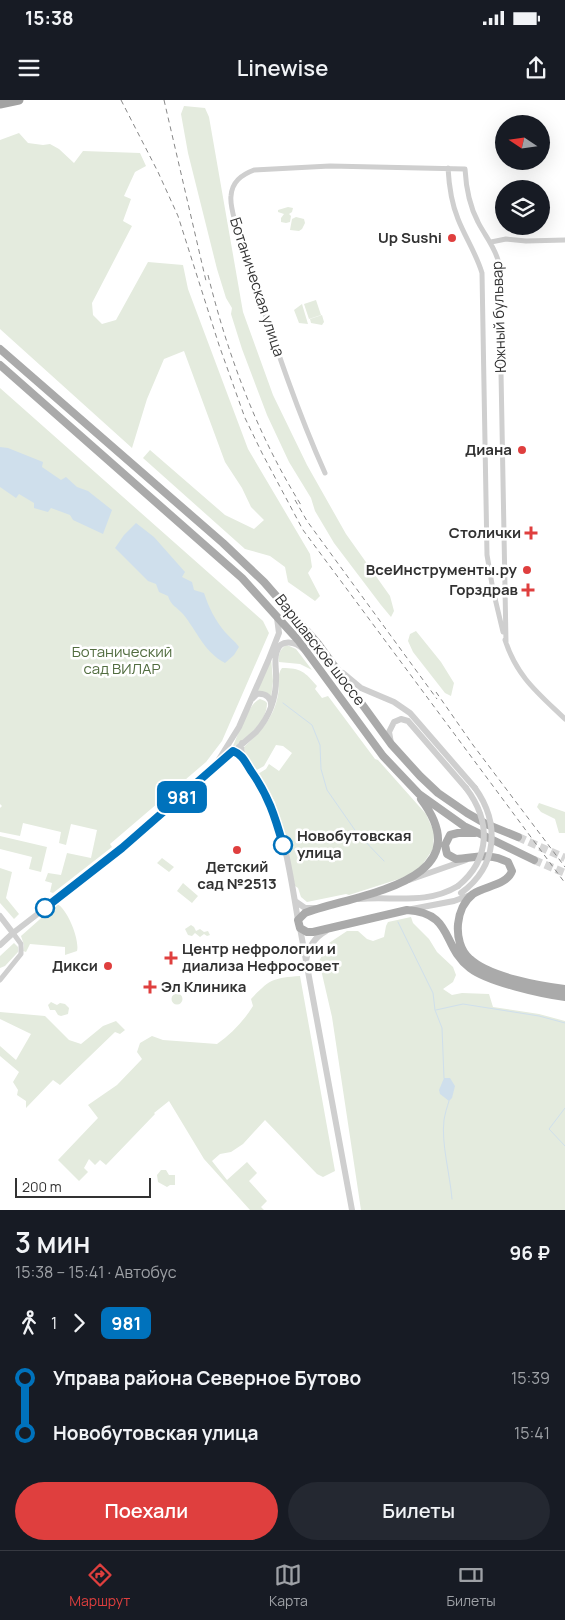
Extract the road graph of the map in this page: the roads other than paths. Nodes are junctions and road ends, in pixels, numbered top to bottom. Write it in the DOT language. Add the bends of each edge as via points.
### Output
graph roads {
  1 [pos="19,100"];
  2 [pos="0,104"];
  3 [pos="448,168"];
  4 [pos="565,240"];
  5 [pos="491,242"];
  6 [pos="0,349"];
  7 [pos="0,365"];
  8 [pos="325,472"];
  9 [pos="267,604"];
  10 [pos="506,642"];
  11 [pos="317,665"];
  12 [pos="336,667"];
  13 [pos="252,699"];
  14 [pos="270,713"];
  15 [pos="565,719"];
  16 [pos="242,743"];
  17 [pos="391,744"];
  18 [pos="233,751"];
  19 [pos="223,757"];
  20 [pos="244,760"];
  21 [pos="411,786"];
  22 [pos="477,833"];
  23 [pos="518,837"];
  24 [pos="469,858"];
  25 [pos="534,860"];
  26 [pos="406,881"];
  27 [pos="460,889"];
  28 [pos="474,894"];
  29 [pos="295,900"];
  30 [pos="353,900"];
  31 [pos="432,905"];
  32 [pos="320,908"];
  33 [pos="407,910"];
  34 [pos="0,916"];
  35 [pos="299,924"];
  36 [pos="334,928"];
  37 [pos="13,933"];
  38 [pos="0,945"];
  39 [pos="306,970"];
  40 [pos="0,980"];
  41 [pos="565,989"];
  42 [pos="565,997"];
  43 [pos="352,1210"];
  1 -- 2 [label="highway"];
  3 -- 5 [label="street, Южный бульвар" via="465,168 470,203"];
  3 -- 8 [label="street, Ботаническая улица" via="254,170 245,173 232,188 230,199 240,237 296,405"];
  3 -- 10 [label="street, Южный бульвар" via="454,208 482,273 487,555"];
  4 -- 5 [label="street" via="506,239"];
  5 -- 10 [label="street, Южный бульвар" via="499,264"];
  6 -- 12 [label="main road, Варшавское шоссе" via="239,557 276,593"];
  7 -- 9 [label="main road, Варшавское шоссе" via="214,552"];
  9 -- 11 [label="main road, Варшавское шоссе"];
  9 -- 13 [label="street" via="278,621 279,632"];
  10 -- 15 [label="street, Южный бульвар" via="523,678"];
  11 -- 14 [label="street" via="296,644 287,642 280,646 276,655 276,690"];
  11 -- 21 [label="main road, Варшавское шоссе" via="383,756"];
  12 -- 17 [label="main road, Варшавское шоссе"];
  12 -- 27 [label="street, bridge" via="362,688 410,713 484,801 492,831 488,856 472,883"];
  13 -- 14 [label="street" via="257,694 268,696 272,704"];
  13 -- 19 [label="street"];
  14 -- 16 [label="street" via="262,726"];
  16 -- 18 [label="street"];
  16 -- 20 [label="street"];
  17 -- 23 [label="main road, Варшавское шоссе" via="448,801 475,818"];
  17 -- 27 [label="street, bridge" via="389,732 392,724 401,719 408,721 477,803 484,843 476,866"];
  18 -- 19 [label="street"];
  18 -- 20 [label="street"];
  19 -- 20 [label="street"];
  19 -- 37 [label="street" via="206,776 122,848"];
  20 -- 29 [label="street" via="273,810"];
  21 -- 22 [label="main road, Варшавское шоссе" via="440,810"];
  21 -- 26 [label="main road" via="432,816 438,836 428,865"];
  22 -- 24 [label="main road" via="453,834 446,842 445,849 450,857"];
  22 -- 25 [label="main road, Варшавское шоссе"];
  24 -- 26 [label="street"];
  24 -- 28 [label="main road" via="490,856 508,862 512,868 506,878"];
  26 -- 30 [label="main road"];
  27 -- 30 [label="street" via="427,898"];
  27 -- 31 [label="street"];
  28 -- 31 [label="street"];
  28 -- 41 [label="main road" via="461,909 457,932 460,945 470,960 488,970"];
  29 -- 32 [label="street" via="305,908"];
  29 -- 35 [label="street"];
  30 -- 32 [label="main road"];
  31 -- 33 [label="street"];
  32 -- 35 [label="main road" via="305,913"];
  33 -- 36 [label="main road"];
  33 -- 42 [label="main road" via="429,914 437,921 460,959 478,974"];
  34 -- 37 [label="street"];
  35 -- 36 [label="main road" via="310,932"];
  35 -- 39 [label="street"];
  36 -- 39 [label="street" via="325,931 313,943 306,959"];
  37 -- 38 [label="street"];
  37 -- 40 [label="street" via="21,944 21,954"];
  39 -- 43 [label="street"];
}
